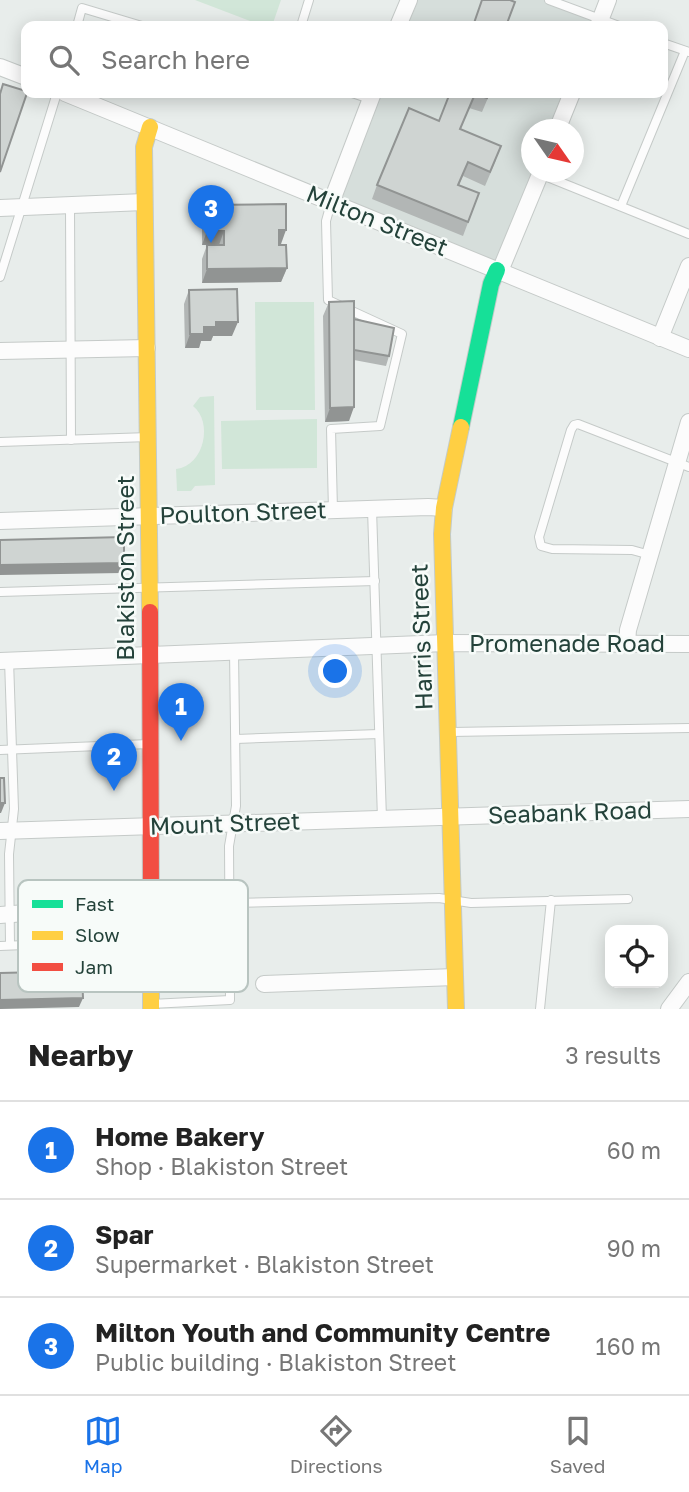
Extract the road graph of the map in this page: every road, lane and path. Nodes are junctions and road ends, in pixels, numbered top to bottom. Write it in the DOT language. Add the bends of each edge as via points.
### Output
graph roads {
  1 [pos="309,0"];
  2 [pos="409,0"];
  3 [pos="549,0"];
  4 [pos="608,0"];
  5 [pos="78,21"];
  6 [pos="125,21"];
  7 [pos="303,21"];
  8 [pos="400,21"];
  9 [pos="595,21"];
  10 [pos="600,21"];
  11 [pos="668,45"];
  12 [pos="687,52"];
  13 [pos="0,67"];
  14 [pos="21,75"];
  15 [pos="668,96"];
  16 [pos="55,98"];
  17 [pos="78,98"];
  18 [pos="370,98"];
  19 [pos="570,98"];
  20 [pos="667,98"];
  21 [pos="561,119"];
  22 [pos="150,127"];
  23 [pos="536,182"];
  24 [pos="562,182"];
  25 [pos="144,202"];
  26 [pos="331,203"];
  27 [pos="70,205"];
  28 [pos="621,206"];
  29 [pos="0,208"];
  30 [pos="20,208"];
  31 [pos="689,234"];
  32 [pos="689,266"];
  33 [pos="498,271"];
  34 [pos="0,276"];
  35 [pos="660,338"];
  36 [pos="147,348"];
  37 [pos="71,349"];
  38 [pos="689,349"];
  39 [pos="0,351"];
  40 [pos="689,422"];
  41 [pos="149,437"];
  42 [pos="71,440"];
  43 [pos="0,442"];
  44 [pos="683,465"];
  45 [pos="444,508"];
  46 [pos="372,509"];
  47 [pos="333,510"];
  48 [pos="148,515"];
  49 [pos="0,521"];
  50 [pos="650,555"];
  51 [pos="374,581"];
  52 [pos="149,588"];
  53 [pos="0,592"];
  54 [pos="446,643"];
  55 [pos="626,643"];
  56 [pos="689,644"];
  57 [pos="376,646"];
  58 [pos="234,651"];
  59 [pos="149,654"];
  60 [pos="4,660"];
  61 [pos="689,728"];
  62 [pos="447,732"];
  63 [pos="379,734"];
  64 [pos="236,739"];
  65 [pos="149,744"];
  66 [pos="13,749"];
  67 [pos="0,750"];
  68 [pos="689,809"];
  69 [pos="451,817"];
  70 [pos="382,818"];
  71 [pos="233,824"];
  72 [pos="150,827"];
  73 [pos="6,831"];
  74 [pos="151,880"];
  75 [pos="230,880"];
  76 [pos="628,899"];
  77 [pos="453,900"];
  78 [pos="551,900"];
  79 [pos="248,903"];
  80 [pos="5,915"];
  81 [pos="10,945"];
  82 [pos="18,945"];
  83 [pos="0,946"];
  84 [pos="455,976"];
  85 [pos="689,982"];
  86 [pos="264,984"];
  87 [pos="230,992"];
  88 [pos="151,1006"];
  89 [pos="456,1009"];
  90 [pos="540,1009"];
  91 [pos="669,1009"];
  1 -- 7 [label="lane"];
  2 -- 8 [label="street"];
  3 -- 9 [label="lane"];
  4 -- 10 [label="street"];
  5 -- 6 [label="lane" via="82,8"];
  11 -- 12 [label="lane"];
  12 -- 15 [label="lane"];
  13 -- 14 [label="street"];
  16 -- 30 [label="lane"];
  17 -- 22 [label="street, Milton Street"];
  18 -- 26 [label="street"];
  19 -- 21 [label="street"];
  20 -- 28 [label="lane"];
  22 -- 25 [label="street, Blakiston Street" via="144,147"];
  22 -- 26 [label="street, Milton Street"];
  23 -- 33 [label="street"];
  24 -- 28 [label="lane"];
  25 -- 27 [label="street"];
  25 -- 36 [label="street, Blakiston Street"];
  26 -- 33 [label="street, Milton Street"];
  26 -- 47 [label="lane" via="328,300 402,334 380,426 331,429"];
  27 -- 30 [label="street"];
  27 -- 37 [label="lane"];
  28 -- 31 [label="lane"];
  29 -- 30 [label="street"];
  30 -- 34 [label="lane"];
  32 -- 35 [label="street"];
  33 -- 35 [label="street, Milton Street"];
  33 -- 45 [label="street, Harris Street" via="491,284"];
  35 -- 38 [label="street, Milton Street"];
  36 -- 37 [label="street"];
  36 -- 41 [label="street, Blakiston Street"];
  37 -- 39 [label="street"];
  37 -- 42 [label="lane"];
  40 -- 44 [label="street"];
  41 -- 42 [label="lane"];
  41 -- 48 [label="street, Blakiston Street"];
  42 -- 43 [label="lane"];
  44 -- 50 [label="street"];
  44 -- 50 [label="lane" via="574,425 538,537 541,546 632,550"];
  45 -- 46 [label="street, Poulton Street"];
  45 -- 54 [label="street, Harris Street" via="441,552"];
  46 -- 47 [label="street, Poulton Street"];
  46 -- 51 [label="lane"];
  47 -- 48 [label="street, Poulton Street"];
  48 -- 49 [label="street, Poulton Street"];
  48 -- 52 [label="street, Blakiston Street"];
  50 -- 55 [label="street"];
  51 -- 52 [label="lane"];
  51 -- 57 [label="lane"];
  52 -- 53 [label="lane"];
  52 -- 59 [label="street, Blakiston Street"];
  54 -- 55 [label="street, Promenade Road"];
  54 -- 57 [label="street, Promenade Road"];
  54 -- 62 [label="street, Harris Street"];
  55 -- 56 [label="street, Promenade Road"];
  57 -- 58 [label="street, Promenade Road"];
  57 -- 63 [label="lane"];
  58 -- 59 [label="street, Promenade Road"];
  58 -- 64 [label="lane"];
  59 -- 60 [label="street, Promenade Road"];
  59 -- 65 [label="street, Blakiston Street"];
  60 -- 66 [label="lane"];
  61 -- 62 [label="lane"];
  62 -- 69 [label="street, Harris Street"];
  63 -- 64 [label="lane"];
  63 -- 70 [label="lane"];
  64 -- 71 [label="lane"];
  65 -- 66 [label="lane"];
  65 -- 72 [label="street, Blakiston Street"];
  66 -- 67 [label="lane"];
  66 -- 73 [label="lane" via="14,809"];
  68 -- 69 [label="street, Seabank Road"];
  69 -- 70 [label="street, Mount Street"];
  69 -- 77 [label="street, Harris Street"];
  70 -- 71 [label="street, Mount Street"];
  71 -- 72 [label="street, Mount Street"];
  71 -- 75 [label="lane"];
  72 -- 73 [label="street, Mount Street"];
  72 -- 74 [label="street, Blakiston Street"];
  73 -- 80 [label="lane"];
  76 -- 78 [label="lane"];
  77 -- 78 [label="lane"];
  77 -- 79 [label="lane"];
  77 -- 84 [label="street, Harris Street"];
  78 -- 90 [label="lane"];
  80 -- 81 [label="lane"];
  81 -- 82 [label="lane"];
  81 -- 83 [label="lane"];
  84 -- 86 [label="street"];
  84 -- 89 [label="street, Harris Street"];
  85 -- 91 [label="street"];
  87 -- 88 [label="lane" via="230,1000"];
}
